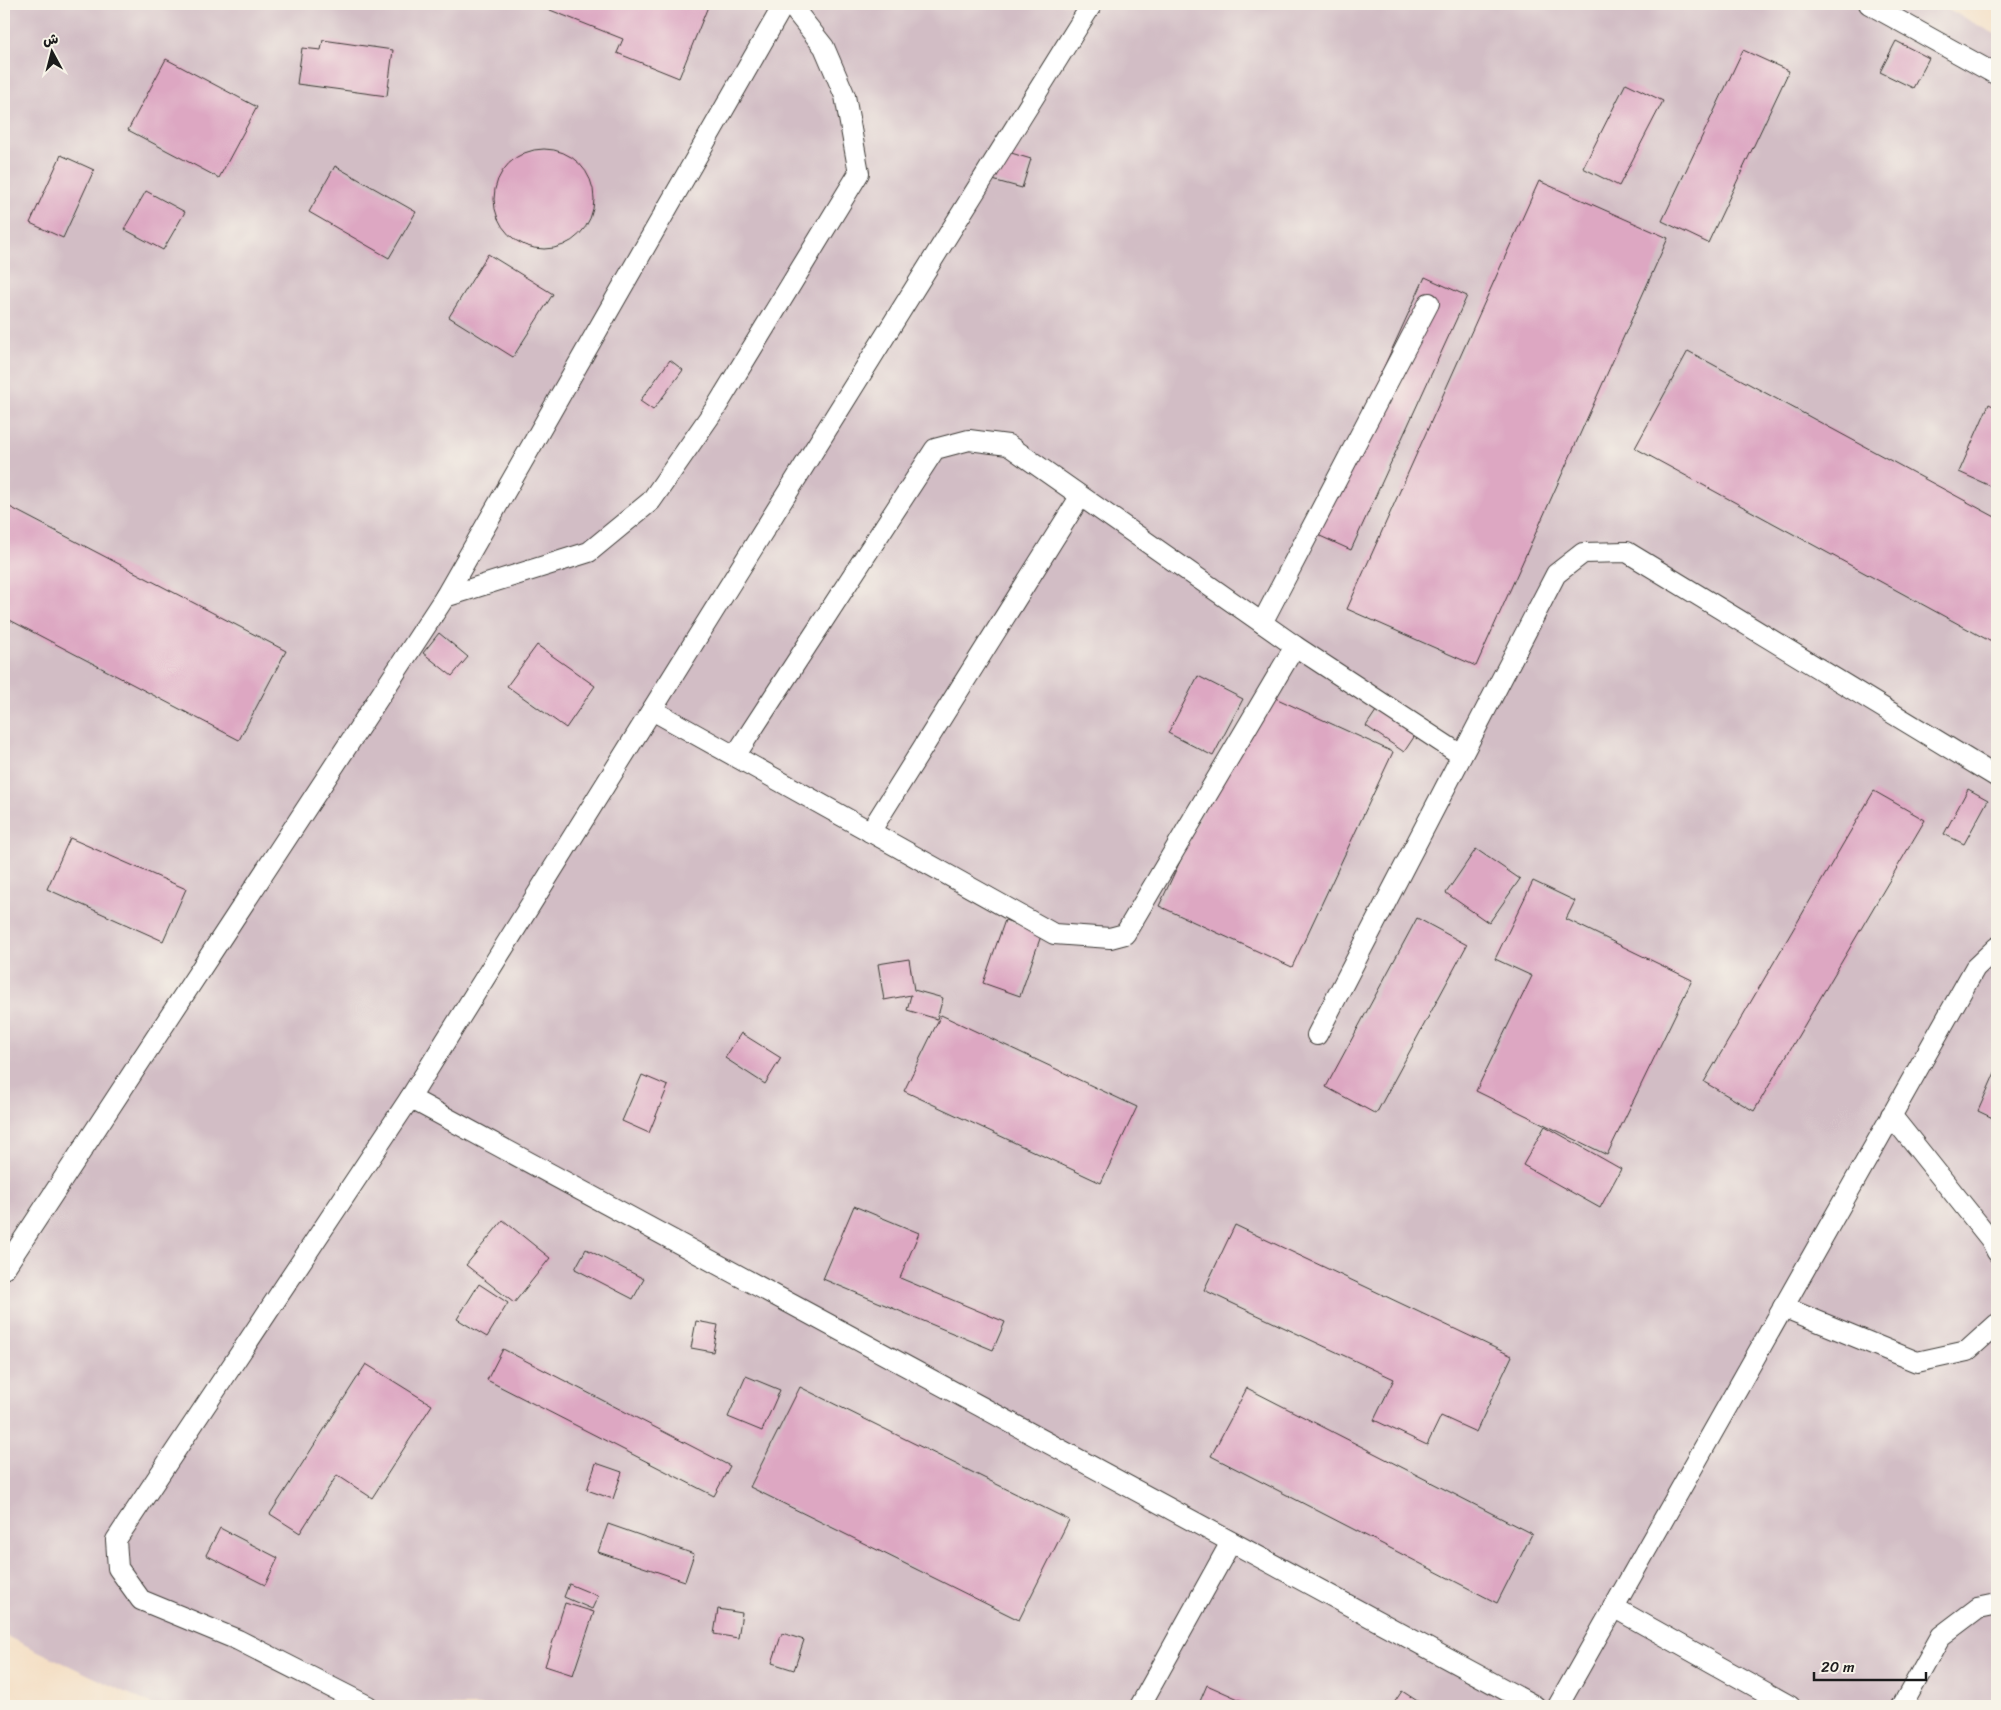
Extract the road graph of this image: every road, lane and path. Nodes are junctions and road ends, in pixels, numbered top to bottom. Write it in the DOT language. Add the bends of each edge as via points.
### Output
graph roads {
  1 [pos="784,4"];
  2 [pos="790,4"];
  3 [pos="1092,4"];
  4 [pos="1869,4"];
  5 [pos="1997,75"];
  6 [pos="1429,303"];
  7 [pos="1080,497"];
  8 [pos="445,597"];
  9 [pos="1262,623"];
  10 [pos="1295,646"];
  11 [pos="652,710"];
  12 [pos="1461,755"];
  13 [pos="735,756"];
  14 [pos="1997,776"];
  15 [pos="870,832"];
  16 [pos="1997,947"];
  17 [pos="1317,1035"];
  18 [pos="410,1098"];
  19 [pos="1891,1115"];
  20 [pos="1997,1252"];
  21 [pos="4,1270"];
  22 [pos="1782,1307"];
  23 [pos="1997,1324"];
  24 [pos="1231,1542"];
  25 [pos="1997,1604"];
  26 [pos="1613,1608"];
  27 [pos="368,1706"];
  28 [pos="1140,1706"];
  29 [pos="1535,1706"];
  30 [pos="1558,1706"];
  31 [pos="1790,1706"];
  32 [pos="1902,1706"];
  1 -- 8 [label="lane"];
  2 -- 8 [label="lane" via="824,47 845,96 859,172 715,409 650,501 589,552"];
  3 -- 11 [label="lane"];
  4 -- 5 [label="lane"];
  6 -- 9 [label="lane"];
  7 -- 9 [label="lane"];
  7 -- 13 [label="lane" via="1008,446 969,440 935,449"];
  7 -- 15 [label="lane"];
  8 -- 21 [label="lane"];
  9 -- 10 [label="lane"];
  10 -- 12 [label="lane"];
  10 -- 15 [label="lane" via="1125,934 1110,938 1054,934"];
  11 -- 13 [label="lane"];
  11 -- 18 [label="lane"];
  12 -- 14 [label="lane" via="1556,574 1583,553 1627,552"];
  12 -- 17 [label="lane"];
  13 -- 15 [label="lane"];
  16 -- 19 [label="lane" via="1974,968"];
  18 -- 24 [label="lane"];
  18 -- 27 [label="lane" via="116,1540 118,1568 141,1600 238,1640"];
  19 -- 20 [label="lane"];
  19 -- 22 [label="lane"];
  22 -- 23 [label="lane" via="1917,1362 1967,1351"];
  22 -- 26 [label="lane"];
  24 -- 28 [label="lane"];
  24 -- 29 [label="lane"];
  25 -- 32 [label="lane" via="1978,1608 1941,1636"];
  26 -- 30 [label="lane"];
  26 -- 31 [label="lane"];
}
